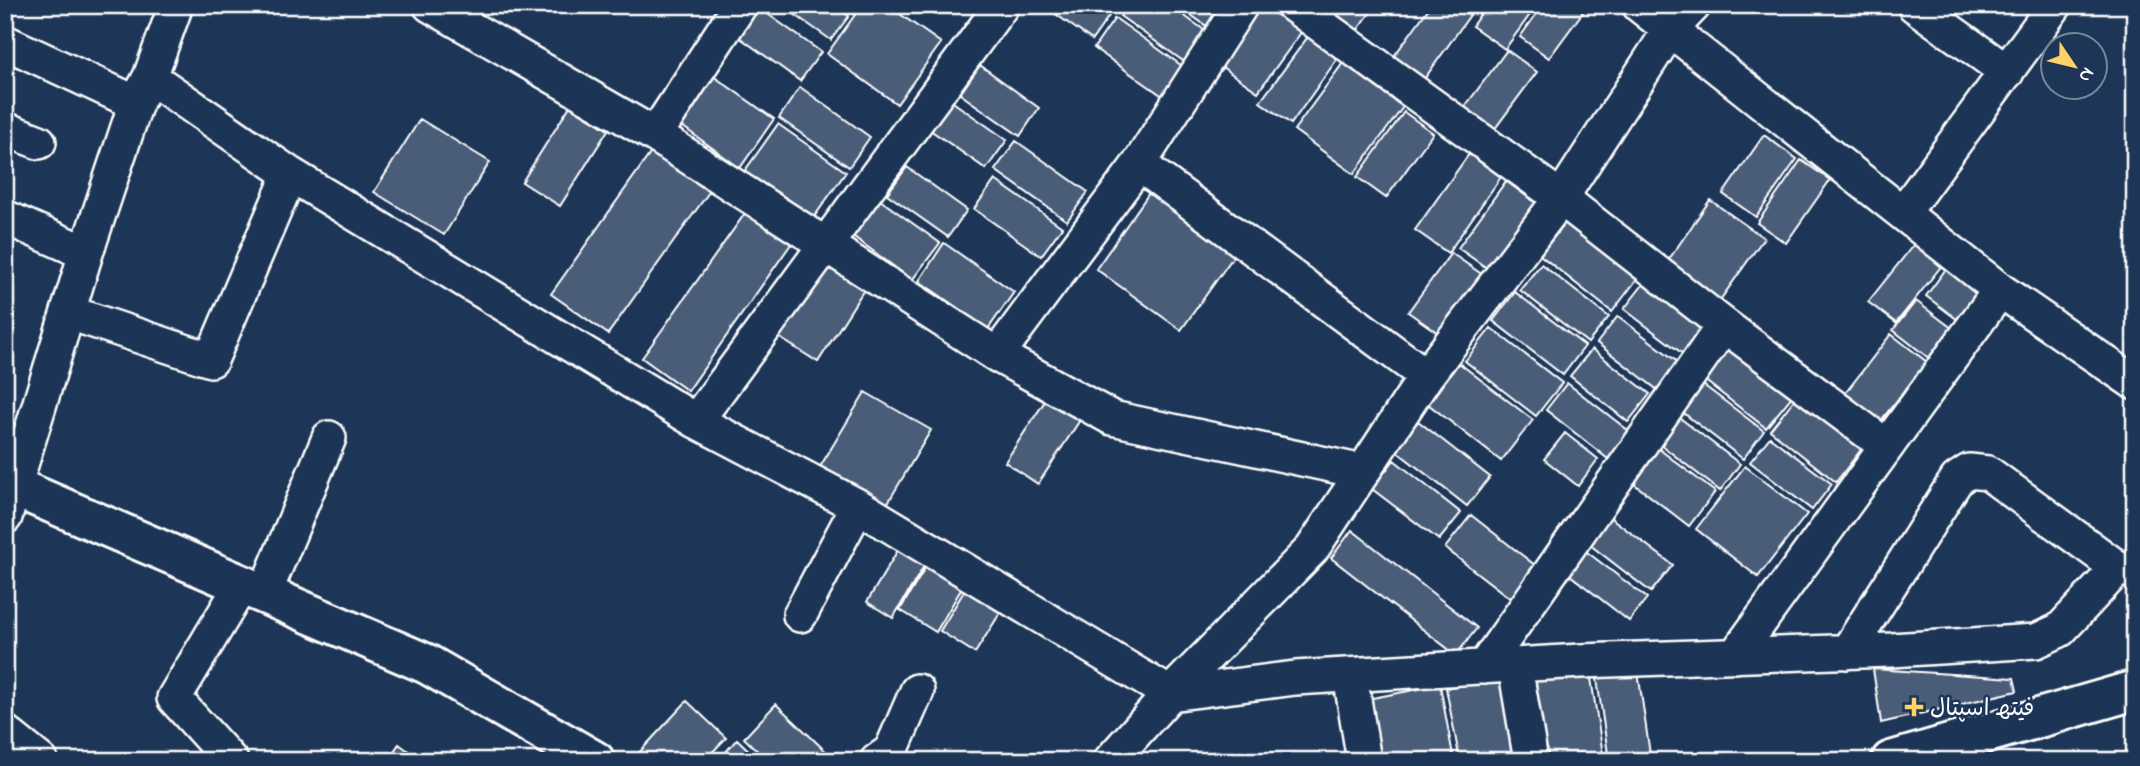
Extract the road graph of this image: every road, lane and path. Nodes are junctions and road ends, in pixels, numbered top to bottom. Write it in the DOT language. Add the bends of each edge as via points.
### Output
graph roads {
  1 [pos="176,5"];
  2 [pos="430,5"];
  3 [pos="740,5"];
  4 [pos="1002,5"];
  5 [pos="1241,5"];
  6 [pos="1293,5"];
  7 [pos="1639,5"];
  8 [pos="1694,5"];
  9 [pos="1914,5"];
  10 [pos="2055,5"];
  11 [pos="1670,30"];
  12 [pos="5,42"];
  13 [pos="2007,72"];
  14 [pos="143,90"];
  15 [pos="5,129"];
  16 [pos="655,135"];
  17 [pos="39,142"];
  18 [pos="1139,164"];
  19 [pos="289,174"];
  20 [pos="1562,198"];
  21 [pos="1903,213"];
  22 [pos="5,217"];
  23 [pos="826,245"];
  24 [pos="86,253"];
  25 [pos="2000,289"];
  26 [pos="69,313"];
  27 [pos="1724,326"];
  28 [pos="997,355"];
  29 [pos="1426,376"];
  30 [pos="2135,383"];
  31 [pos="696,421"];
  32 [pos="329,438"];
  33 [pos="1885,445"];
  34 [pos="1363,472"];
  35 [pos="9,496"];
  36 [pos="858,506"];
  37 [pos="2126,570"];
  38 [pos="252,590"];
  39 [pos="800,615"];
  40 [pos="1847,652"];
  41 [pos="1735,656"];
  42 [pos="1499,666"];
  43 [pos="1350,675"];
  44 [pos="2135,690"];
  45 [pos="917,691"];
  46 [pos="1170,694"];
  47 [pos="5,732"];
  48 [pos="41,761"];
  49 [pos="231,761"];
  50 [pos="595,761"];
  51 [pos="877,761"];
  52 [pos="1110,761"];
  53 [pos="1364,761"];
  54 [pos="1531,761"];
  55 [pos="1891,761"];
  1 -- 14 [label="street"];
  2 -- 16 [label="street"];
  3 -- 16 [label="street"];
  4 -- 23 [label="street"];
  5 -- 18 [label="street"];
  6 -- 20 [label="street"];
  7 -- 11 [label="street"];
  8 -- 11 [label="street"];
  9 -- 13 [label="street"];
  10 -- 13 [label="street"];
  11 -- 20 [label="street"];
  11 -- 21 [label="street"];
  12 -- 14 [label="street"];
  13 -- 21 [label="street"];
  14 -- 19 [label="street"];
  14 -- 24 [label="street"];
  15 -- 17 [label="street"];
  16 -- 23 [label="street"];
  18 -- 28 [label="street"];
  18 -- 29 [label="street"];
  19 -- 26 [label="street" via="211,360"];
  19 -- 31 [label="street"];
  20 -- 27 [label="street"];
  20 -- 29 [label="street"];
  21 -- 25 [label="street"];
  22 -- 24 [label="street"];
  23 -- 28 [label="street"];
  23 -- 31 [label="street"];
  24 -- 26 [label="street"];
  25 -- 30 [label="street"];
  25 -- 33 [label="street"];
  26 -- 35 [label="street"];
  27 -- 33 [label="street"];
  27 -- 42 [label="street"];
  28 -- 34 [label="street" via="1112,418"];
  29 -- 34 [label="street"];
  31 -- 36 [label="street"];
  32 -- 38 [label="street"];
  33 -- 41 [label="street"];
  34 -- 46 [label="street" via="1312,550"];
  35 -- 38 [label="street"];
  36 -- 39 [label="street"];
  36 -- 46 [label="street"];
  37 -- 40 [label="street" via="2060,630 2036,641"];
  37 -- 40 [label="street" via="1988,473 1969,471 1957,479"];
  38 -- 49 [label="street" via="174,698"];
  38 -- 50 [label="street" via="427,664"];
  40 -- 41 [label="street"];
  41 -- 42 [label="street"];
  42 -- 43 [label="street"];
  42 -- 54 [label="street"];
  43 -- 46 [label="street"];
  43 -- 53 [label="street"];
  44 -- 55 [label="street"];
  45 -- 51 [label="street" via="891,751"];
  46 -- 52 [label="street"];
  47 -- 48 [label="street"];
}
